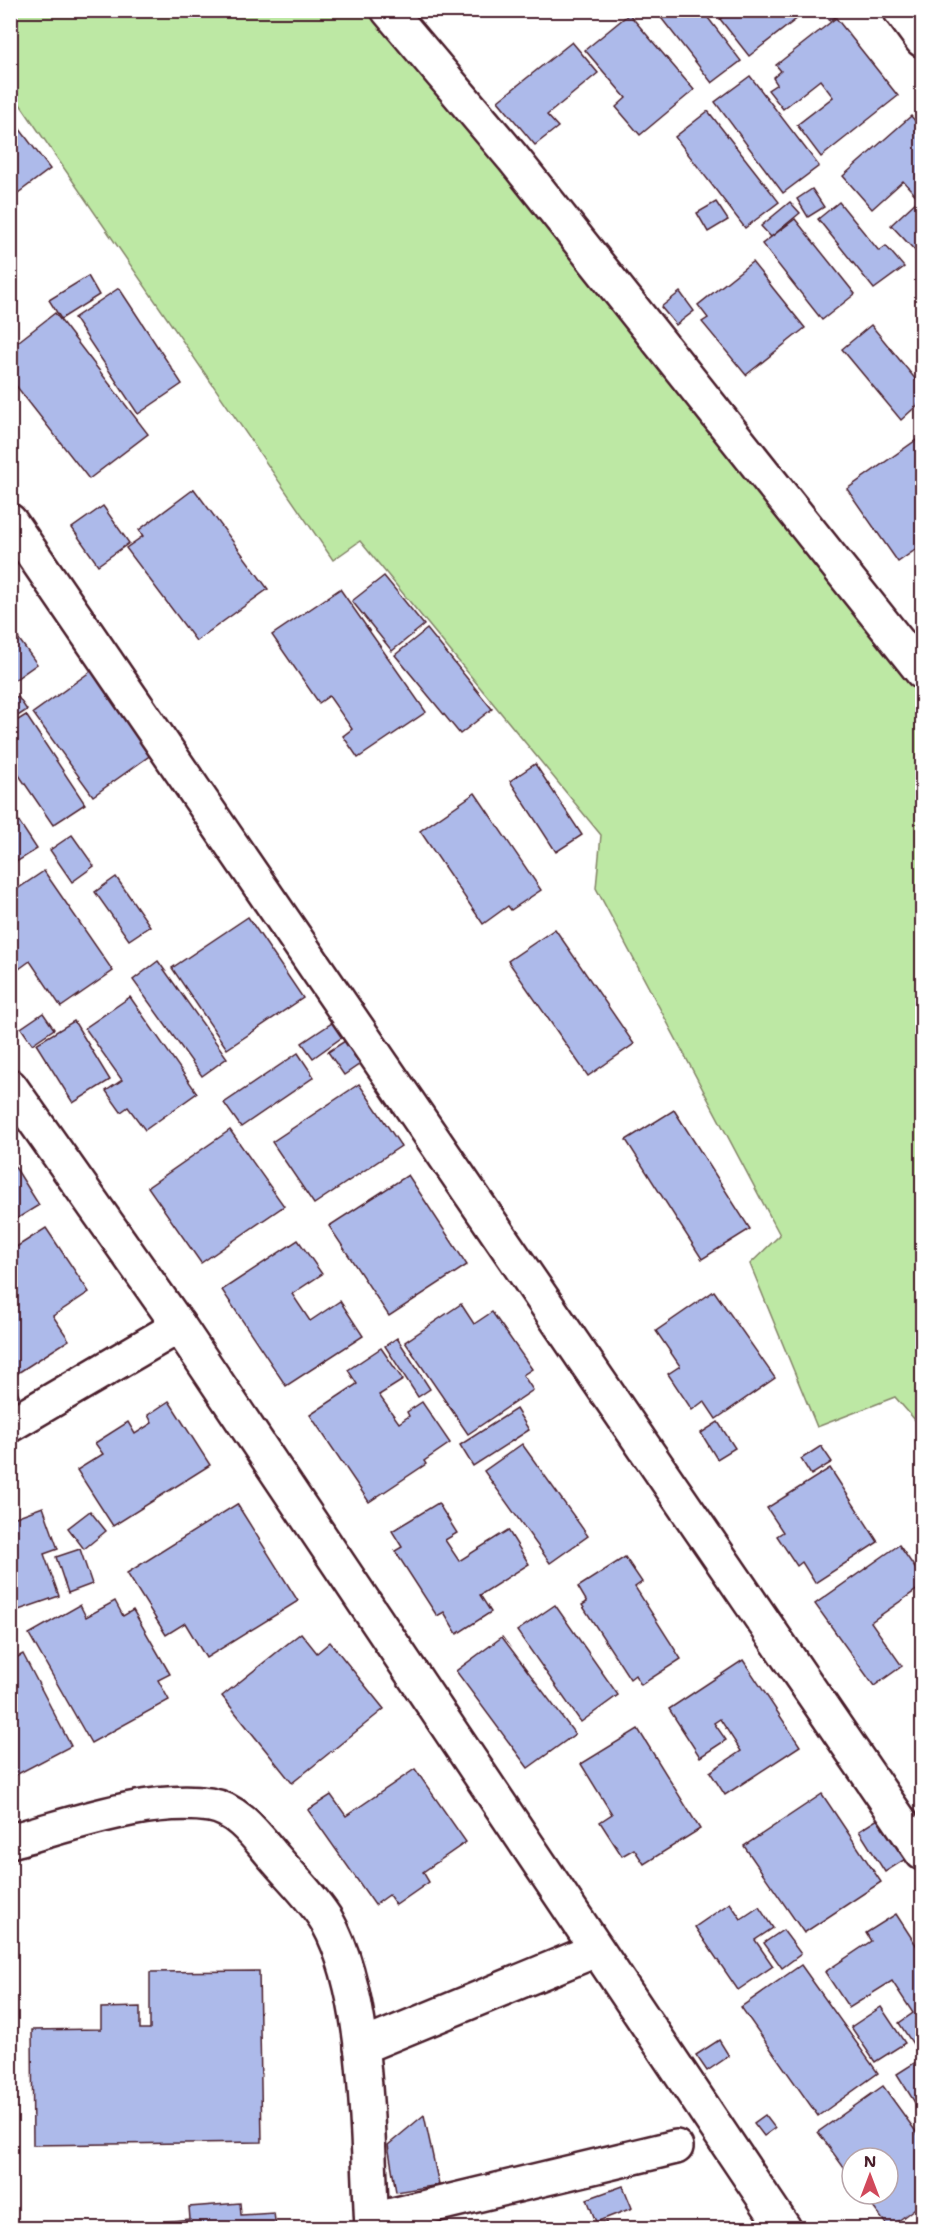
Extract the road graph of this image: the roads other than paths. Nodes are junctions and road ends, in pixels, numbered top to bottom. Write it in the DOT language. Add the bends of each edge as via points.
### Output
graph roads {
  1 [pos="388,10"];
  2 [pos="900,10"];
  3 [pos="922,40"];
  4 [pos="10,521"];
  5 [pos="922,672"];
  6 [pos="10,1086"];
  7 [pos="179,1326"];
  8 [pos="10,1425"];
  9 [pos="10,1840"];
  10 [pos="922,1853"];
  11 [pos="596,1950"];
  12 [pos="361,2047"];
  13 [pos="676,2147"];
  14 [pos="372,2224"];
  15 [pos="784,2229"];
  1 -- 5 [label="street" via="513,159"];
  2 -- 3 [label="street"];
  4 -- 10 [label="street"];
  6 -- 7 [label="street"];
  7 -- 8 [label="street"];
  7 -- 11 [label="street"];
  9 -- 12 [label="street" via="142,1808 182,1802 214,1805 247,1825 327,1920 345,1960"];
  11 -- 12 [label="street"];
  11 -- 15 [label="street"];
  12 -- 14 [label="street"];
  13 -- 14 [label="street"];
}
